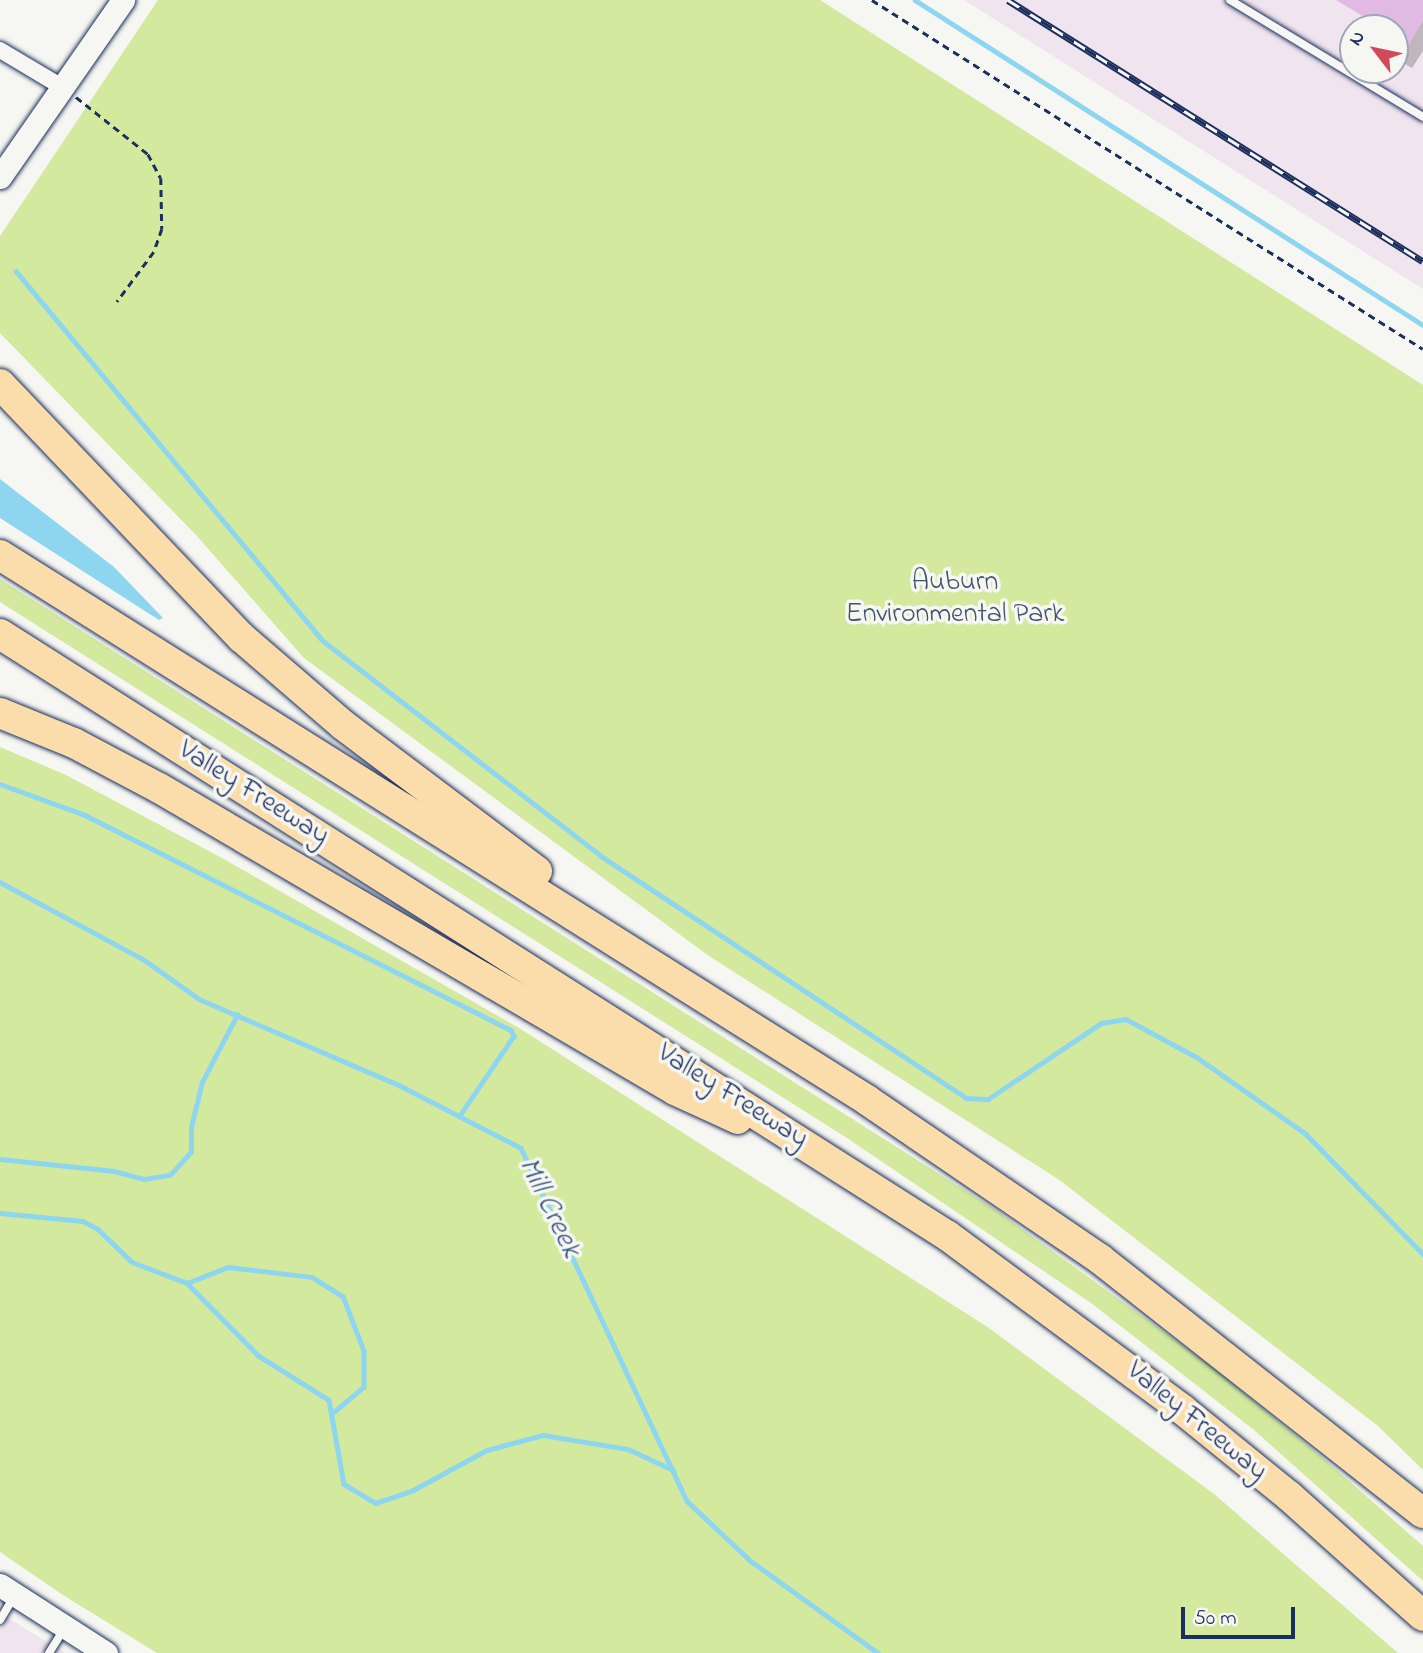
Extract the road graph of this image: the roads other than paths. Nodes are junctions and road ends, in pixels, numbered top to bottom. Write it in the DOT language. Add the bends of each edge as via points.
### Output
graph roads {
  1 [pos="123,0"];
  2 [pos="1230,0"];
  3 [pos="0,50"];
  4 [pos="62,87"];
  5 [pos="1423,117"];
  6 [pos="0,177"];
  7 [pos="0,384"];
  8 [pos="0,555"];
  9 [pos="0,634"];
  10 [pos="0,713"];
  11 [pos="690,988"];
  12 [pos="860,1177"];
  13 [pos="1423,1513"];
  14 [pos="8,1590"];
  15 [pos="1423,1616"];
  16 [pos="0,1620"];
  17 [pos="65,1626"];
  18 [pos="49,1653"];
  19 [pos="106,1653"];
  1 -- 4 [label="main road"];
  2 -- 5 [label="lane"];
  3 -- 4 [label="street"];
  4 -- 6 [label="main road"];
  7 -- 11 [label="highway" via="242,638 287,679"];
  8 -- 11 [label="highway"];
  9 -- 12 [label="highway, Valley Freeway"];
  10 -- 12 [label="highway" via="74,743 159,788 675,1090"];
  11 -- 13 [label="highway" via="867,1100 1100,1259"];
  12 -- 15 [label="highway, Valley Freeway" via="1061,1316 1183,1410 1289,1496"];
  14 -- 16 [label="lane"];
  14 -- 17 [label="main road"];
  17 -- 18 [label="lane"];
  17 -- 19 [label="main road"];
}
